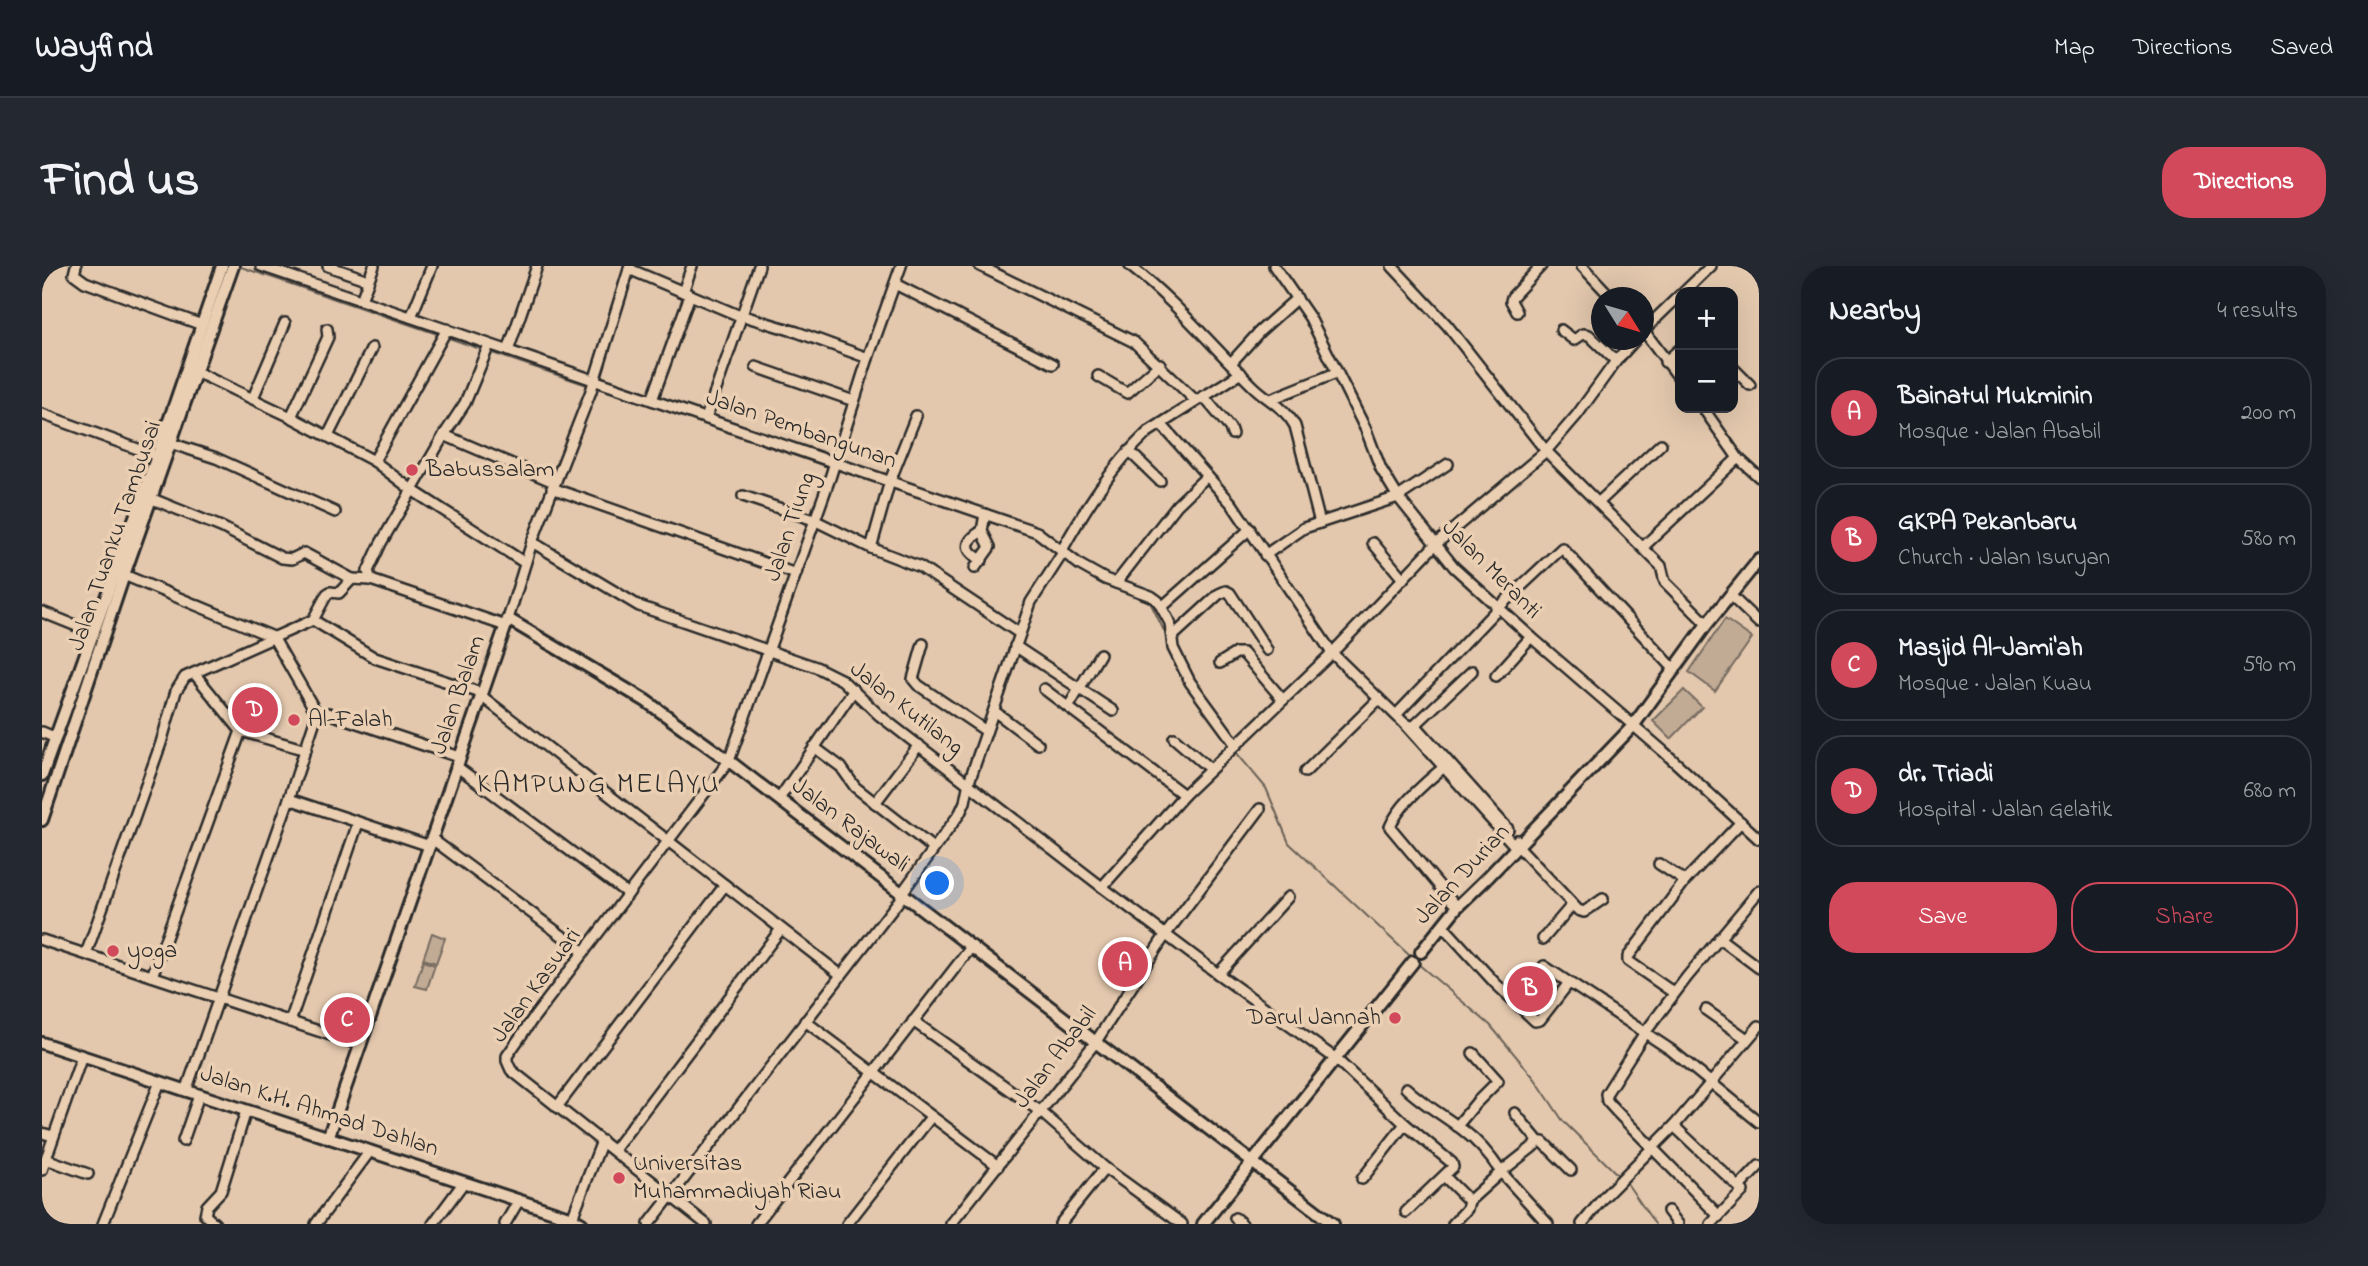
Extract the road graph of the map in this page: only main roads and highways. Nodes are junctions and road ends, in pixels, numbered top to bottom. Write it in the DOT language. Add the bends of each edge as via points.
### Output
graph roads {
  1 [pos="222,266"];
  2 [pos="233,266"];
  3 [pos="1759,560"];
  4 [pos="507,622"];
  5 [pos="42,775"];
  6 [pos="42,820"];
  7 [pos="1421,952"];
  8 [pos="1413,962"];
  9 [pos="42,1043"];
  10 [pos="328,1138"];
  11 [pos="1252,1163"];
  12 [pos="578,1222"];
  13 [pos="1203,1224"];
  14 [pos="1333,1224"];
  1 -- 5 [label="main road, Jalan Tuanku Tambusai"];
  2 -- 6 [label="main road, Jalan Tuanku Tambusai"];
  3 -- 7 [label="main road, Jalan Durian" via="1633,726 1457,907"];
  4 -- 10 [label="main road, Jalan Balam"];
  4 -- 11 [label="main road, Jalan Rajawali" via="646,701 729,761"];
  8 -- 11 [label="main road, Jalan Durian"];
  9 -- 10 [label="main road, Jalan K.H. Ahmad Dahlan"];
  10 -- 12 [label="main road, Jalan K.H. Ahmad Dahlan"];
  11 -- 13 [label="main road, Jalan Durian"];
  11 -- 14 [label="main road, Jalan Rajawali"];
}
